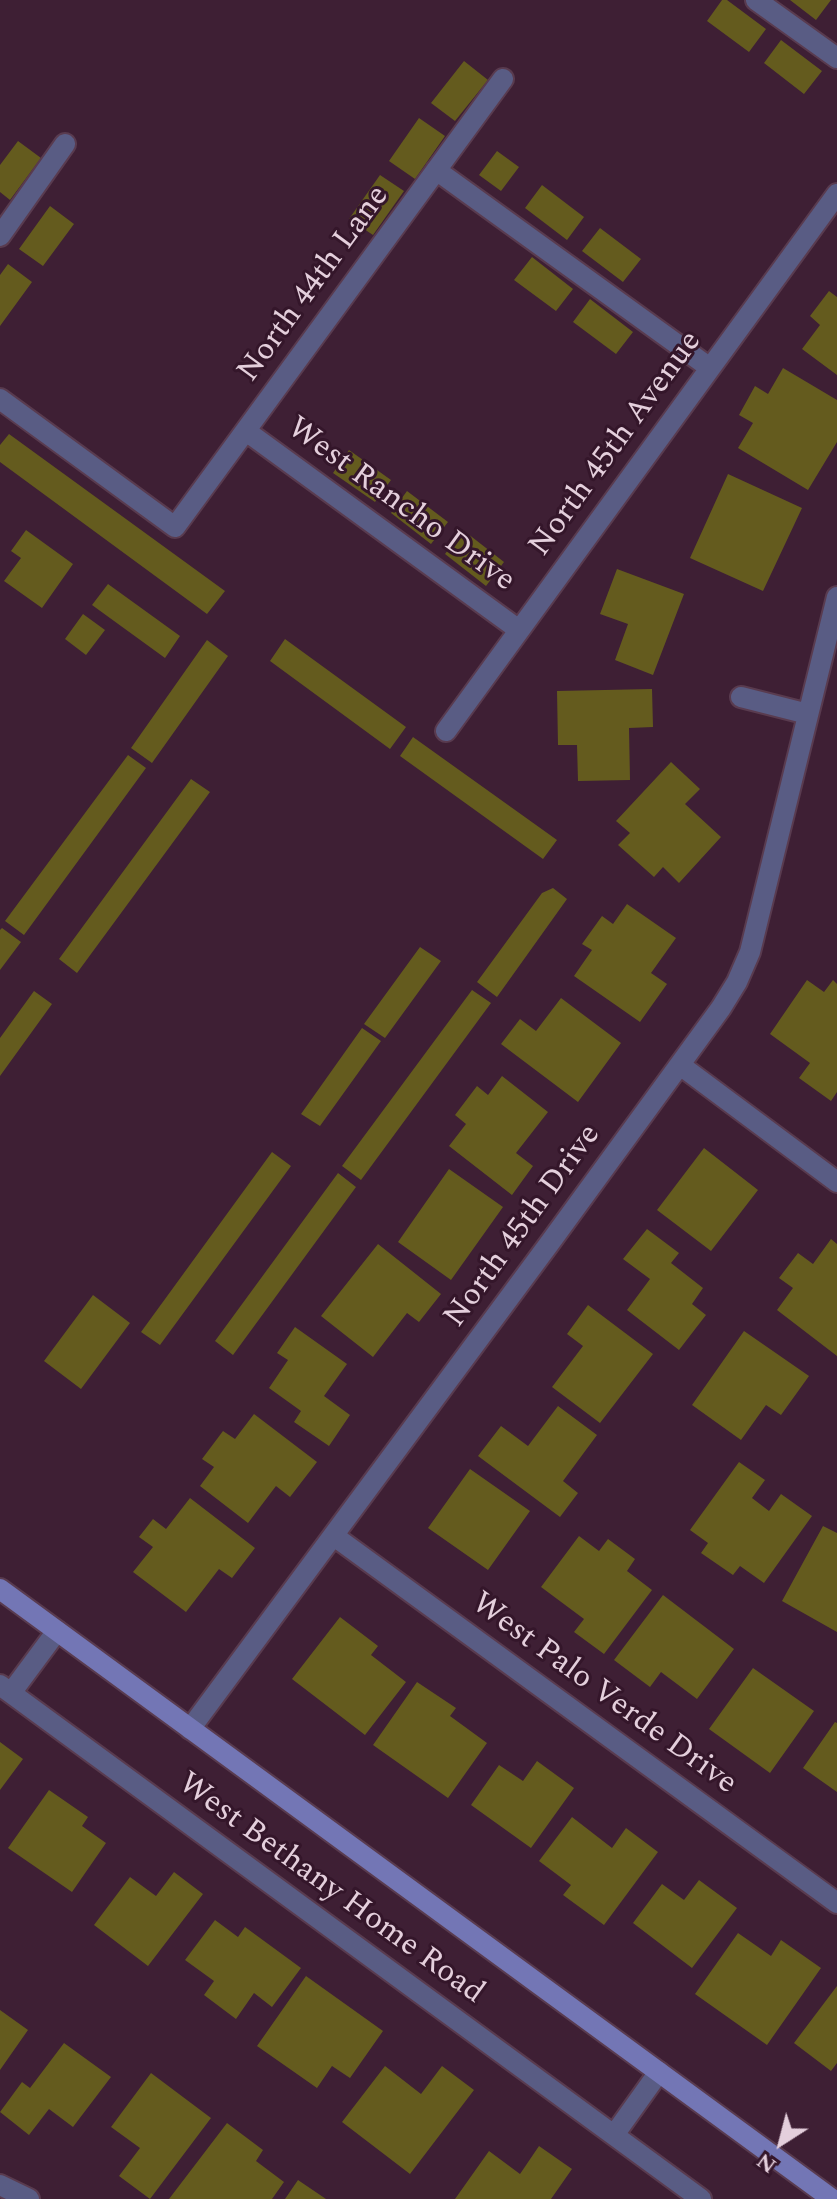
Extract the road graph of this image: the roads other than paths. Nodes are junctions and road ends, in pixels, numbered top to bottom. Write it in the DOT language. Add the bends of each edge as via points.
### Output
graph roads {
  1 [pos="756,0"];
  2 [pos="837,58"];
  3 [pos="503,79"];
  4 [pos="65,144"];
  5 [pos="436,170"];
  6 [pos="837,194"];
  7 [pos="0,236"];
  8 [pos="710,368"];
  9 [pos="0,399"];
  10 [pos="246,431"];
  11 [pos="837,597"];
  12 [pos="519,630"];
  13 [pos="741,697"];
  14 [pos="808,714"];
  15 [pos="446,731"];
  16 [pos="680,1065"];
  17 [pos="837,1182"];
  18 [pos="334,1536"];
  19 [pos="0,1589"];
  20 [pos="57,1631"];
  21 [pos="5,1689"];
  22 [pos="190,1729"];
  23 [pos="837,1903"];
  24 [pos="659,2072"];
  25 [pos="614,2135"];
  26 [pos="0,2185"];
  27 [pos="29,2199"];
  28 [pos="701,2199"];
  29 [pos="832,2199"];
  1 -- 2 [label="street"];
  3 -- 5 [label="street, North 44th Lane"];
  4 -- 7 [label="street"];
  5 -- 8 [label="street"];
  5 -- 10 [label="street, North 44th Lane"];
  6 -- 8 [label="street, North 45th Avenue"];
  8 -- 12 [label="street, North 45th Avenue"];
  9 -- 10 [label="street, North 44th Lane" via="175,527"];
  10 -- 12 [label="street, West Rancho Drive"];
  11 -- 14 [label="street, North 45th Drive"];
  12 -- 15 [label="street, North 45th Avenue"];
  13 -- 14 [label="street"];
  14 -- 16 [label="street, North 45th Drive" via="750,952 737,982"];
  16 -- 17 [label="street"];
  16 -- 18 [label="street, North 45th Drive"];
  18 -- 22 [label="street, North 45th Drive"];
  18 -- 23 [label="street, West Palo Verde Drive"];
  19 -- 20 [label="main road, West Bethany Home Road"];
  20 -- 21 [label="street, West Bethany Home Road"];
  20 -- 22 [label="main road, West Bethany Home Road"];
  21 -- 25 [label="street, West Bethany Home Road"];
  22 -- 24 [label="main road, West Bethany Home Road"];
  24 -- 25 [label="street"];
  24 -- 29 [label="main road, West Bethany Home Road"];
  25 -- 28 [label="street, West Bethany Home Road"];
  26 -- 27 [label="street"];
}
